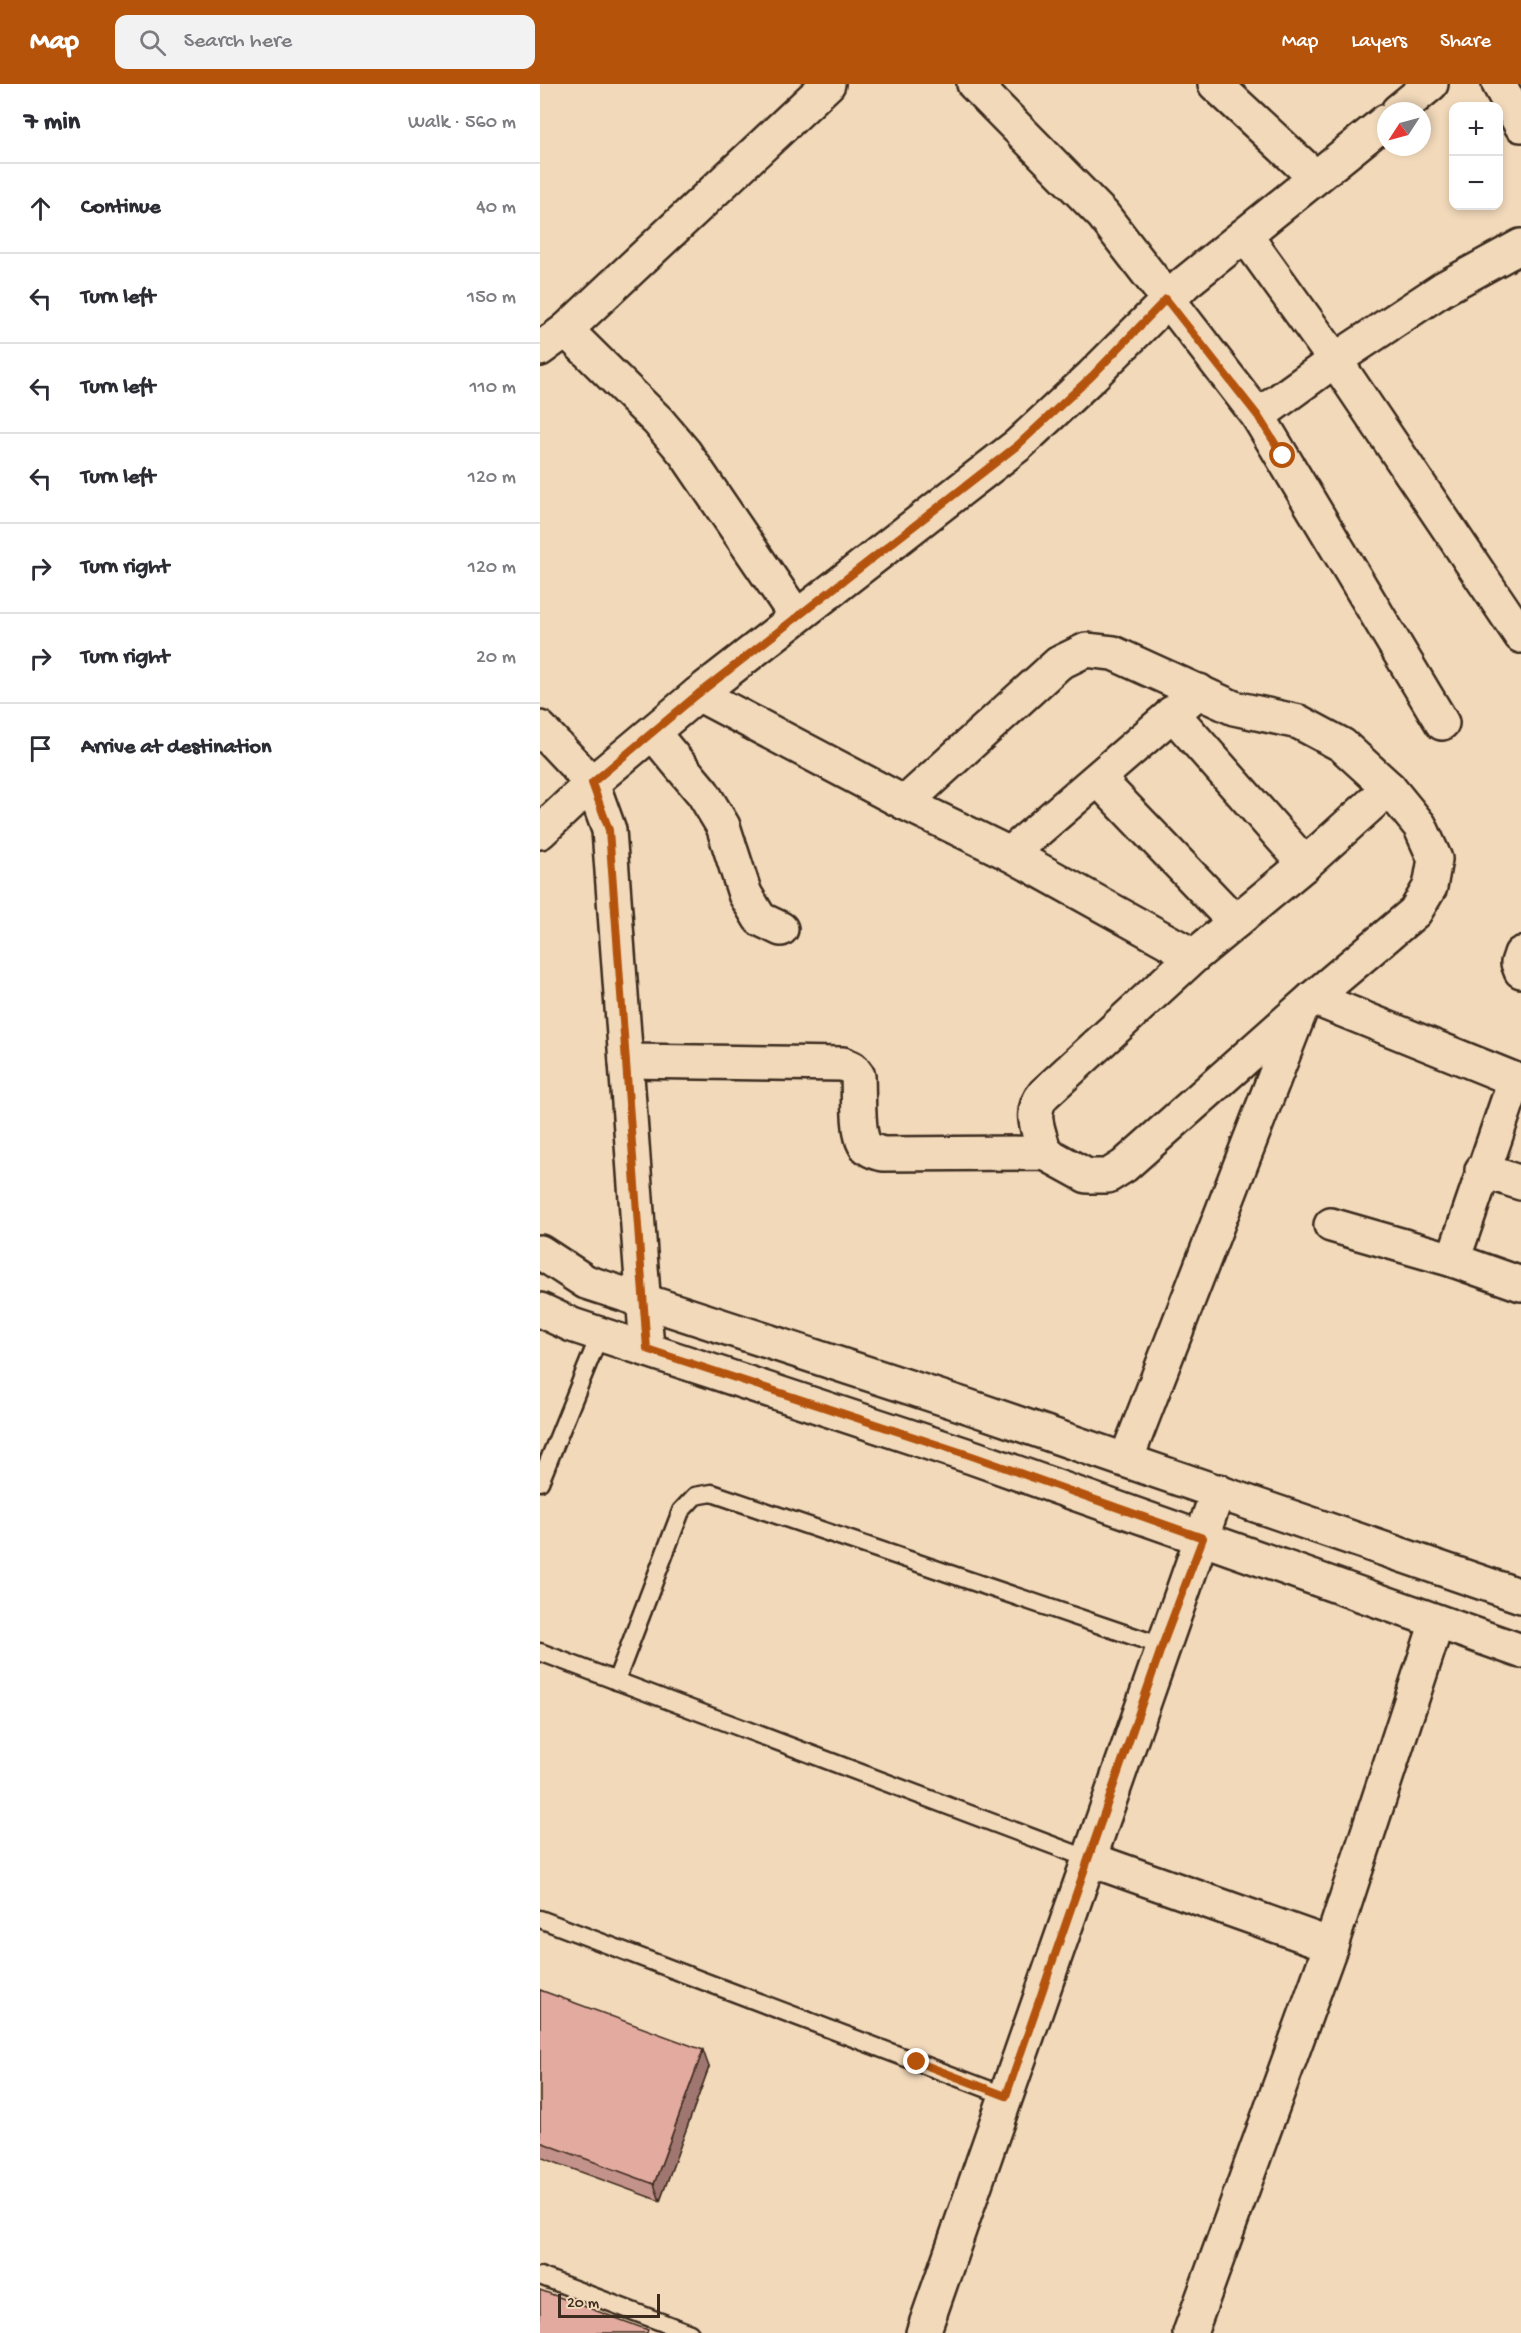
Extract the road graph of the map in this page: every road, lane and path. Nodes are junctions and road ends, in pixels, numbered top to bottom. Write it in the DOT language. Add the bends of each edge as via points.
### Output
graph roads {
  1 [pos="828,84"];
  2 [pos="974,84"];
  3 [pos="1431,84"];
  4 [pos="1499,84"];
  5 [pos="1234,90"];
  6 [pos="1409,102"];
  7 [pos="1521,125"];
  8 [pos="1377,128"];
  9 [pos="1316,177"];
  10 [pos="1245,235"];
  11 [pos="1521,246"];
  12 [pos="1166,299"];
  13 [pos="553,339"];
  14 [pos="1335,360"];
  15 [pos="1258,416"];
  16 [pos="796,616"];
  17 [pos="1521,636"];
  18 [pos="1199,691"];
  19 [pos="698,694"];
  20 [pos="1172,713"];
  21 [pos="1442,723"];
  22 [pos="540,728"];
  23 [pos="653,733"];
  24 [pos="1098,779"];
  25 [pos="592,783"];
  26 [pos="1389,788"];
  27 [pos="905,802"];
  28 [pos="540,832"];
  29 [pos="1010,854"];
  30 [pos="1305,864"];
  31 [pos="1234,922"];
  32 [pos="781,929"];
  33 [pos="1521,954"];
  34 [pos="1194,956"];
  35 [pos="1521,971"];
  36 [pos="1307,1003"];
  37 [pos="626,1061"];
  38 [pos="1518,1081"];
  39 [pos="1045,1152"];
  40 [pos="1482,1170"];
  41 [pos="1521,1183"];
  42 [pos="1331,1225"];
  43 [pos="540,1252"];
  44 [pos="1453,1260"];
  45 [pos="1521,1284"];
  46 [pos="644,1301"];
  47 [pos="540,1310"];
  48 [pos="600,1334"];
  49 [pos="647,1349"];
  50 [pos="1126,1460"];
  51 [pos="540,1482"];
  52 [pos="1218,1491"];
  53 [pos="1203,1538"];
  54 [pos="1521,1596"];
  55 [pos="1437,1622"];
  56 [pos="1162,1646"];
  57 [pos="1521,1651"];
  58 [pos="540,1652"];
  59 [pos="616,1681"];
  60 [pos="1089,1859"];
  61 [pos="540,1919"];
  62 [pos="1331,1945"];
  63 [pos="1006,2096"];
  64 [pos="540,2276"];
  65 [pos="690,2333"];
  66 [pos="923,2333"];
  67 [pos="1190,2333"];
  1 -- 13 [label="street"];
  2 -- 12 [label="street" via="1102,215"];
  3 -- 6 [label="street"];
  4 -- 7 [label="street"];
  5 -- 9 [label="street"];
  8 -- 9 [label="street"];
  9 -- 10 [label="street"];
  10 -- 12 [label="street"];
  10 -- 14 [label="street"];
  11 -- 14 [label="street" via="1444,288"];
  12 -- 15 [label="street"];
  12 -- 16 [label="street" via="1018,445"];
  13 -- 16 [label="street" via="658,421 685,453"];
  14 -- 15 [label="street"];
  14 -- 17 [label="street"];
  15 -- 21 [label="street"];
  16 -- 19 [label="street"];
  18 -- 20 [label="street"];
  18 -- 26 [label="street" via="1234,708 1299,722 1342,746"];
  18 -- 27 [label="street" via="1113,653 1086,650 1059,663"];
  19 -- 23 [label="street"];
  19 -- 27 [label="street"];
  20 -- 24 [label="street"];
  20 -- 30 [label="street"];
  22 -- 25 [label="street"];
  23 -- 25 [label="street"];
  23 -- 32 [label="street" via="703,793 723,826 745,894 760,919"];
  24 -- 29 [label="street"];
  24 -- 31 [label="street"];
  25 -- 28 [label="street"];
  25 -- 37 [label="street" via="609,830"];
  26 -- 30 [label="street"];
  26 -- 36 [label="street" via="1420,826 1435,859 1430,887 1415,912"];
  27 -- 29 [label="street"];
  29 -- 34 [label="street"];
  30 -- 31 [label="street"];
  31 -- 34 [label="street"];
  33 -- 35 [label="street"];
  34 -- 39 [label="street" via="1036,1102 1036,1122"];
  36 -- 38 [label="street"];
  36 -- 39 [label="street" via="1108,1176 1087,1176"];
  36 -- 50 [label="street"];
  37 -- 39 [label="street" via="843,1064 858,1076 861,1134 872,1151"];
  37 -- 46 [label="street"];
  38 -- 40 [label="street"];
  40 -- 41 [label="street"];
  40 -- 44 [label="street"];
  42 -- 44 [label="street"];
  43 -- 46 [label="street" via="586,1282"];
  44 -- 45 [label="street"];
  46 -- 49 [label="street"];
  46 -- 50 [label="street"];
  47 -- 48 [label="street"];
  48 -- 49 [label="street"];
  48 -- 51 [label="lane"];
  49 -- 53 [label="street" via="972,1456"];
  50 -- 52 [label="street"];
  52 -- 53 [label="street"];
  52 -- 54 [label="street"];
  53 -- 55 [label="street"];
  53 -- 56 [label="street"];
  55 -- 57 [label="street"];
  55 -- 62 [label="street"];
  56 -- 59 [label="lane" via="712,1493 695,1496 681,1511"];
  56 -- 60 [label="street"];
  58 -- 59 [label="lane"];
  59 -- 60 [label="lane"];
  60 -- 62 [label="street"];
  60 -- 63 [label="street"];
  61 -- 63 [label="lane"];
  62 -- 67 [label="street"];
  63 -- 66 [label="street"];
  64 -- 65 [label="lane"];
}
